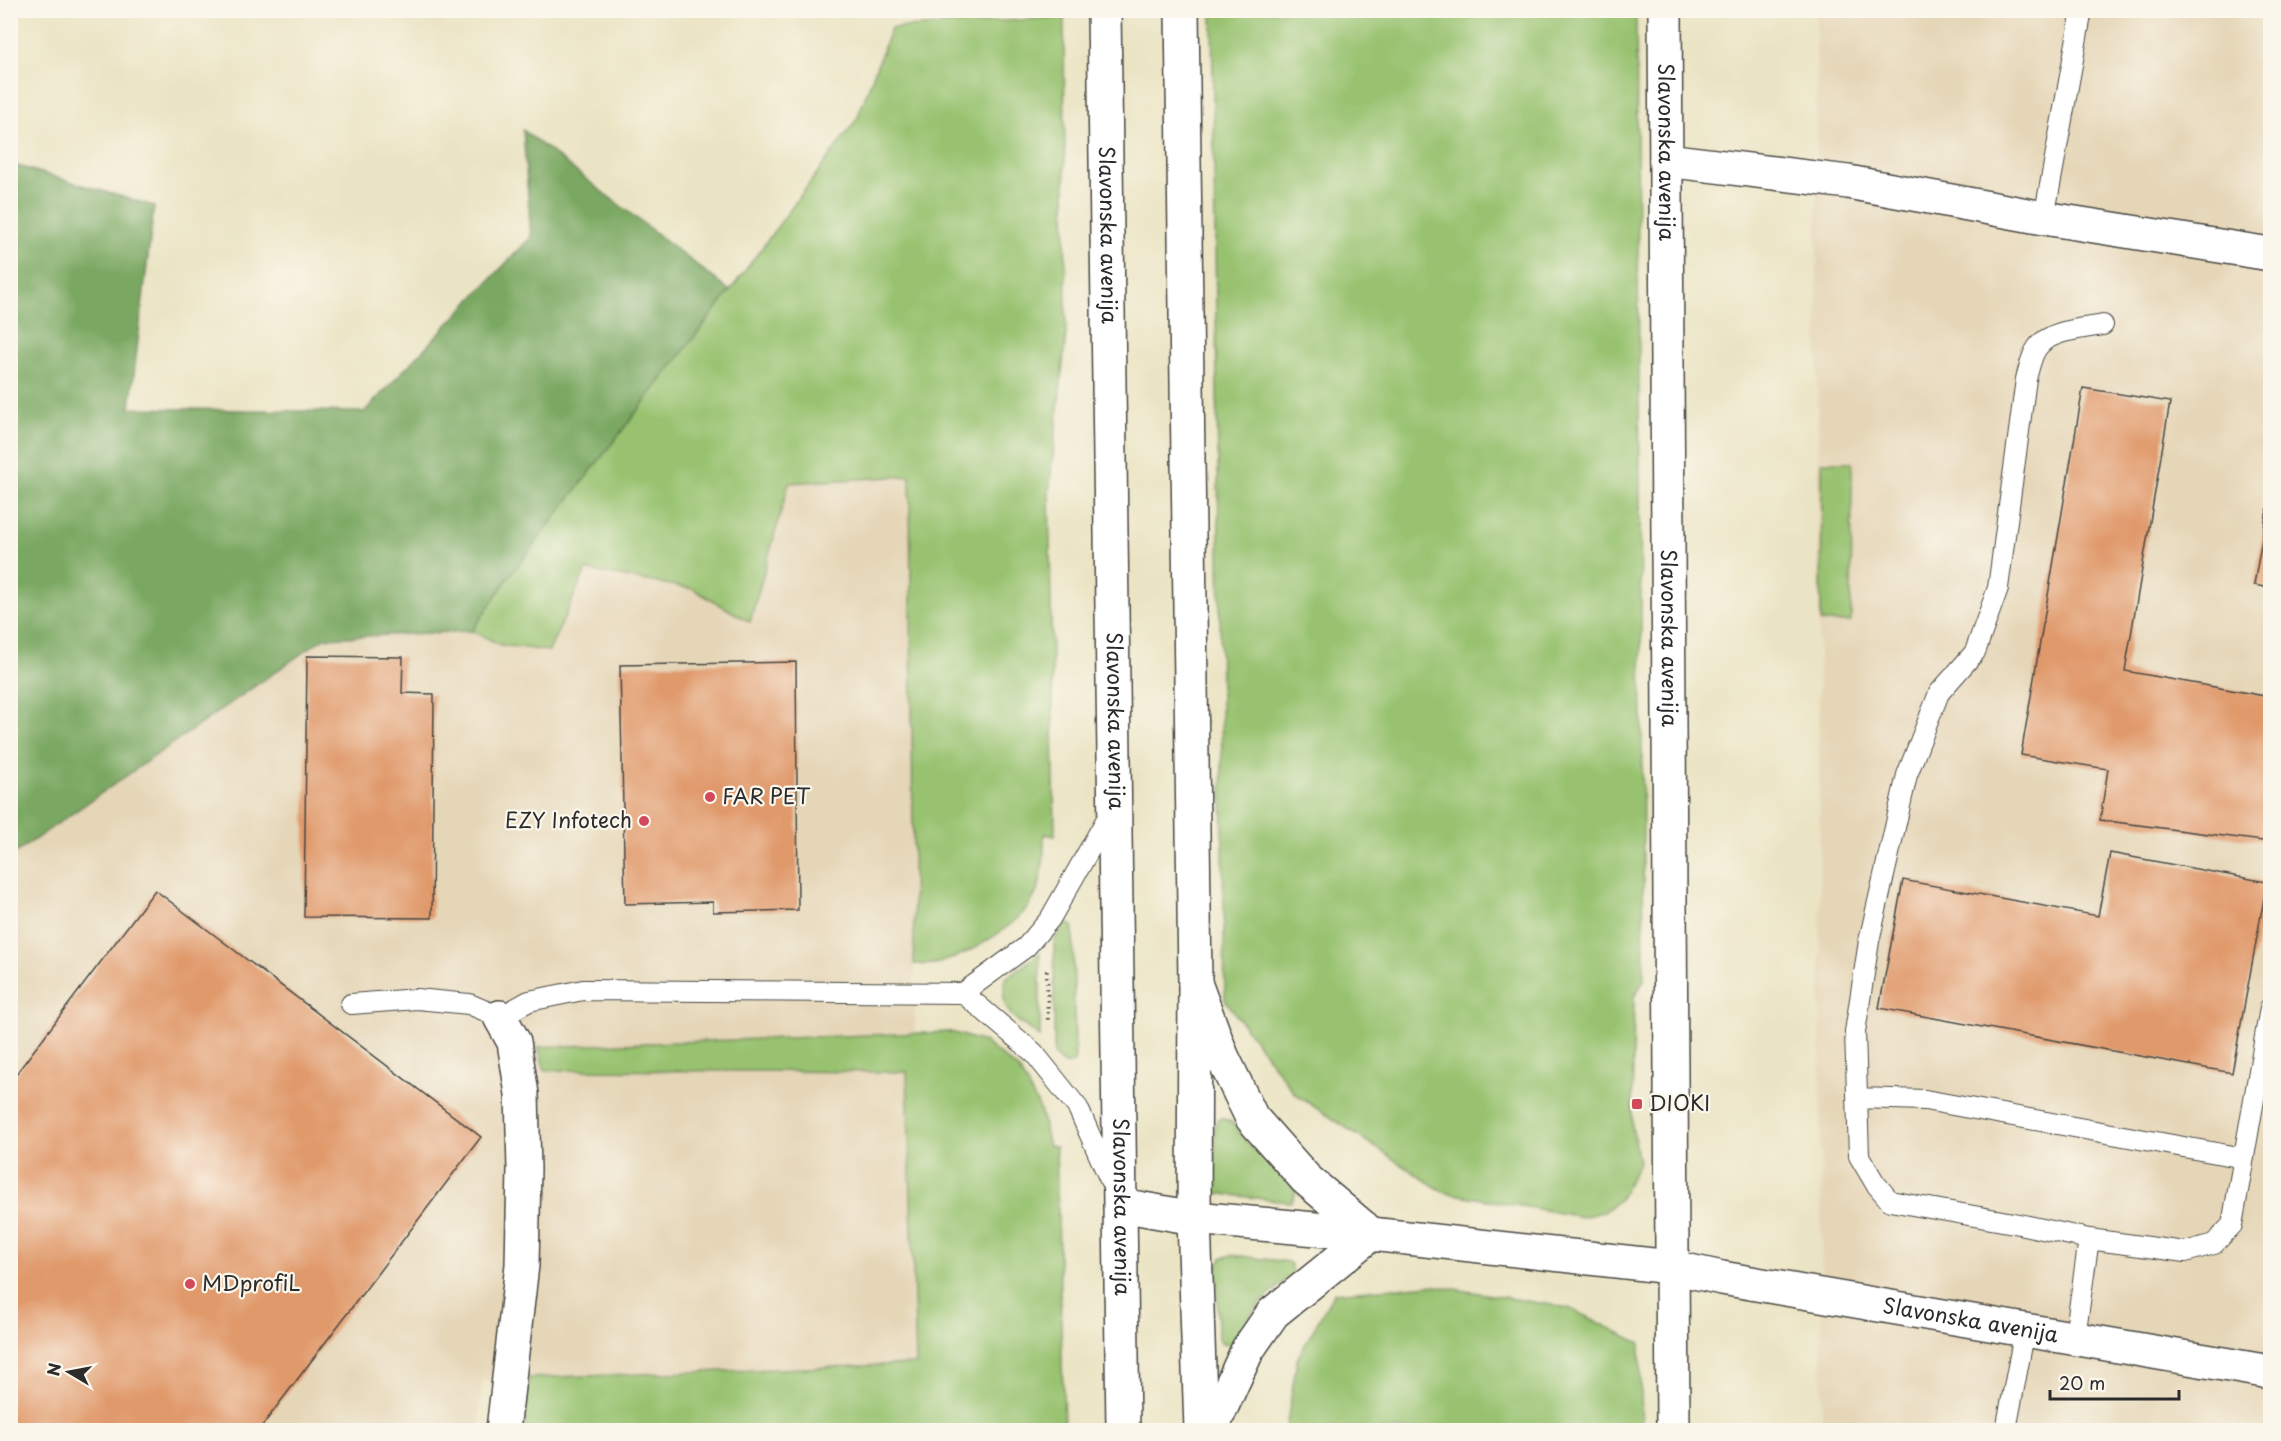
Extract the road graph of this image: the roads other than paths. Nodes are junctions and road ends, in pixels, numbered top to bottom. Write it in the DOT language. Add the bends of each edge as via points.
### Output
graph roads {
  1 [pos="1104,10"];
  2 [pos="1182,10"];
  3 [pos="1665,10"];
  4 [pos="2082,10"];
  5 [pos="1666,160"];
  6 [pos="2044,218"];
  7 [pos="2271,254"];
  8 [pos="2103,325"];
  9 [pos="1114,806"];
  10 [pos="1195,982"];
  11 [pos="963,993"];
  12 [pos="351,1004"];
  13 [pos="2271,1008"];
  14 [pos="500,1017"];
  15 [pos="1858,1098"];
  16 [pos="2244,1158"];
  17 [pos="1122,1205"];
  18 [pos="1194,1218"];
  19 [pos="1371,1234"];
  20 [pos="2089,1239"];
  21 [pos="1671,1267"];
  22 [pos="2025,1329"];
  23 [pos="2075,1337"];
  24 [pos="2271,1372"];
  25 [pos="503,1431"];
  26 [pos="1123,1431"];
  27 [pos="1201,1431"];
  28 [pos="1211,1431"];
  29 [pos="1673,1431"];
  30 [pos="2006,1431"];
  1 -- 9 [label="street, Slavonska avenija"];
  2 -- 10 [label="street"];
  3 -- 5 [label="street, Slavonska avenija"];
  4 -- 6 [label="lane"];
  5 -- 6 [label="street" via="1848,182"];
  5 -- 21 [label="street, Slavonska avenija"];
  6 -- 7 [label="street"];
  8 -- 15 [label="lane" via="2043,340 2035,350 2026,379 1998,588 1975,652 1939,693 1907,775 1868,952 1855,1032"];
  9 -- 11 [label="lane" via="1050,919 1026,946"];
  9 -- 17 [label="street, Slavonska avenija"];
  10 -- 18 [label="street"];
  10 -- 19 [label="street" via="1222,1056 1252,1118 1306,1179"];
  11 -- 14 [label="lane" via="584,990 529,1001"];
  11 -- 17 [label="lane" via="1034,1053 1078,1108"];
  12 -- 14 [label="lane" via="417,999 469,1004"];
  13 -- 16 [label="lane"];
  14 -- 25 [label="street" via="514,1042 522,1094 524,1169 522,1265"];
  15 -- 16 [label="lane" via="1925,1100"];
  15 -- 20 [label="lane" via="1859,1156 1890,1201"];
  16 -- 20 [label="lane" via="2232,1225 2214,1244 2186,1252"];
  17 -- 18 [label="street, Slavonska avenija"];
  17 -- 26 [label="street, Slavonska avenija"];
  18 -- 19 [label="street, Slavonska avenija"];
  18 -- 27 [label="street"];
  19 -- 21 [label="street, Slavonska avenija"];
  19 -- 28 [label="street" via="1273,1313 1248,1349"];
  20 -- 23 [label="lane"];
  21 -- 22 [label="street, Slavonska avenija"];
  21 -- 29 [label="street, Slavonska avenija"];
  22 -- 23 [label="street, Slavonska avenija"];
  22 -- 30 [label="lane"];
  23 -- 24 [label="street, Slavonska avenija"];
}
